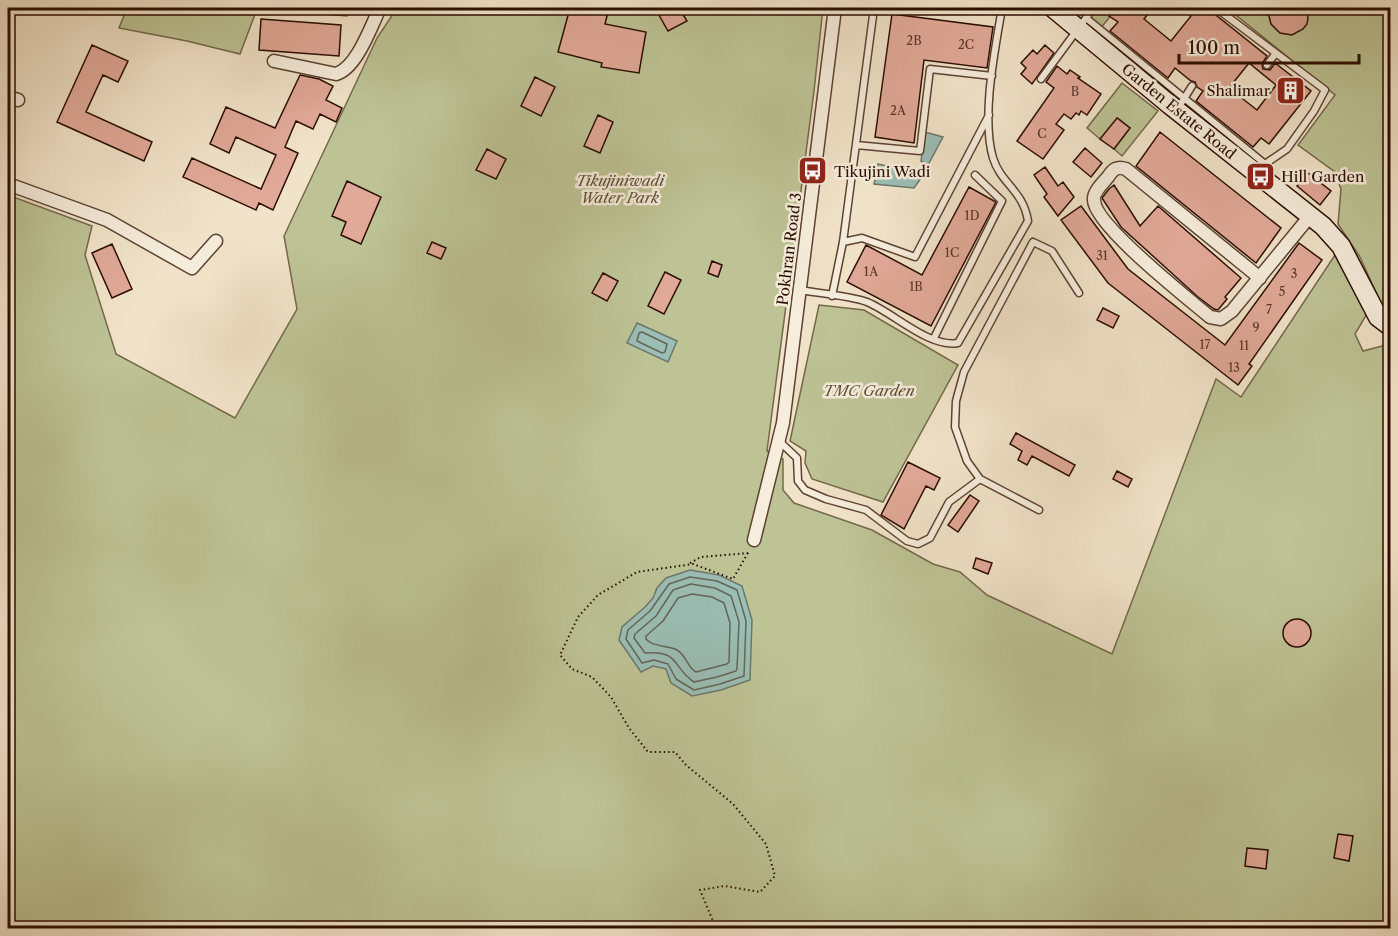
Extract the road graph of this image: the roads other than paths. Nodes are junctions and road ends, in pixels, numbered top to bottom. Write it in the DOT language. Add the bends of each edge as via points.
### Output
graph roads {
  1 [pos="380,8"];
  2 [pos="835,8"];
  3 [pos="874,8"];
  4 [pos="986,8"];
  5 [pos="1053,8"];
  6 [pos="1093,8"];
  7 [pos="1216,8"];
  8 [pos="1002,9"];
  9 [pos="1082,23"];
  10 [pos="1276,53"];
  11 [pos="274,62"];
  12 [pos="1267,65"];
  13 [pos="993,76"];
  14 [pos="1041,79"];
  15 [pos="1192,86"];
  16 [pos="1180,104"];
  17 [pos="989,115"];
  18 [pos="856,145"];
  19 [pos="975,175"];
  20 [pos="8,184"];
  21 [pos="1310,216"];
  22 [pos="216,241"];
  23 [pos="843,242"];
  24 [pos="1260,278"];
  25 [pos="798,290"];
  26 [pos="1079,293"];
  27 [pos="832,296"];
  28 [pos="1390,326"];
  29 [pos="934,338"];
  30 [pos="778,441"];
  31 [pos="980,479"];
  32 [pos="1039,510"];
  33 [pos="754,540"];
  1 -- 11 [label="street" via="356,57 341,73"];
  2 -- 25 [label="street, Pokhran Road 3"];
  3 -- 18 [label="lane"];
  4 -- 8 [label="lane"];
  5 -- 9 [label="street, Garden Estate Road"];
  6 -- 9 [label="lane"];
  7 -- 10 [label="lane"];
  8 -- 13 [label="lane"];
  9 -- 14 [label="lane"];
  9 -- 16 [label="street, Garden Estate Road"];
  10 -- 12 [label="lane"];
  10 -- 16 [label="lane" via="1325,90 1287,149 1265,164"];
  13 -- 17 [label="lane"];
  13 -- 18 [label="lane" via="930,69 920,151"];
  15 -- 16 [label="lane"];
  16 -- 21 [label="street, Garden Estate Road"];
  17 -- 23 [label="lane" via="915,257 861,238"];
  17 -- 29 [label="lane" via="993,157 1025,207 1028,221 958,343 948,345"];
  18 -- 23 [label="lane"];
  19 -- 29 [label="lane" via="1002,201"];
  20 -- 22 [label="street" via="107,220 192,268"];
  21 -- 24 [label="street"];
  21 -- 28 [label="street, Garden Estate Road" via="1341,246 1378,317"];
  23 -- 27 [label="lane"];
  24 -- 24 [label="street" via="1126,169 1113,170 1096,193 1096,209 1122,242 1210,317 1221,319 1232,311"];
  25 -- 27 [label="lane"];
  25 -- 30 [label="street, Pokhran Road 3"];
  26 -- 31 [label="lane" via="1052,251 1033,242 964,372 956,401 955,428 967,461"];
  27 -- 29 [label="lane" via="866,302"];
  30 -- 31 [label="lane" via="797,458 798,482 805,490 866,510 907,541 918,544 930,538 949,502"];
  30 -- 33 [label="street, Pokhran Road 3"];
  31 -- 32 [label="lane"];
}
